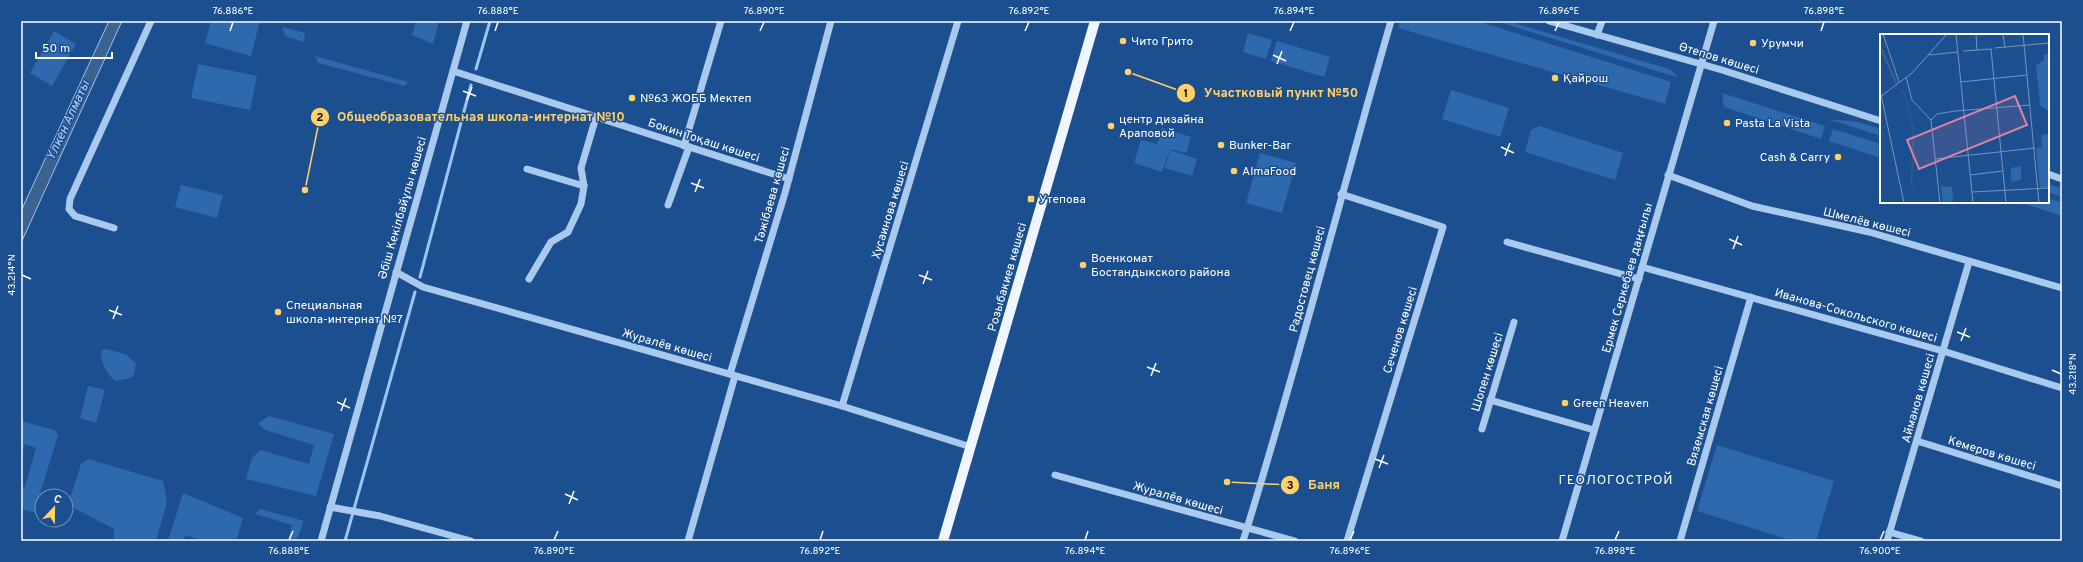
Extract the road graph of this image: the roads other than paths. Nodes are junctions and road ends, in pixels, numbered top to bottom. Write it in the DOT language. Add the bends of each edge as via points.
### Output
graph roads {
  1 [pos="151,21"];
  2 [pos="467,21"];
  3 [pos="721,21"];
  4 [pos="831,21"];
  5 [pos="958,21"];
  6 [pos="1095,21"];
  7 [pos="1391,21"];
  8 [pos="1549,21"];
  9 [pos="1602,21"];
  10 [pos="1714,21"];
  11 [pos="1597,35"];
  12 [pos="1701,64"];
  13 [pos="453,71"];
  14 [pos="596,117"];
  15 [pos="1880,120"];
  16 [pos="687,147"];
  17 [pos="527,169"];
  18 [pos="2049,174"];
  19 [pos="1668,175"];
  20 [pos="789,179"];
  21 [pos="2062,179"];
  22 [pos="584,186"];
  23 [pos="1341,194"];
  24 [pos="668,205"];
  25 [pos="114,228"];
  26 [pos="1506,242"];
  27 [pos="1969,262"];
  28 [pos="1642,267"];
  29 [pos="396,272"];
  30 [pos="529,279"];
  31 [pos="1639,279"];
  32 [pos="2062,288"];
  33 [pos="1751,298"];
  34 [pos="1514,322"];
  35 [pos="1943,351"];
  36 [pos="732,375"];
  37 [pos="2062,388"];
  38 [pos="1490,400"];
  39 [pos="842,406"];
  40 [pos="1482,429"];
  41 [pos="1594,430"];
  42 [pos="1917,442"];
  43 [pos="971,447"];
  44 [pos="1055,475"];
  45 [pos="2062,486"];
  46 [pos="330,507"];
  47 [pos="1247,529"];
  48 [pos="1889,532"];
  49 [pos="321,541"];
  50 [pos="471,541"];
  51 [pos="688,541"];
  52 [pos="943,541"];
  53 [pos="1243,541"];
  54 [pos="1295,541"];
  55 [pos="1347,541"];
  56 [pos="1562,541"];
  57 [pos="1680,541"];
  58 [pos="1887,541"];
  59 [pos="1921,541"];
  1 -- 25 [label="street" via="70,198 68,209 75,216"];
  2 -- 13 [label="street, Әбіш Кекілбайұлы көшесі"];
  3 -- 16 [label="street"];
  4 -- 20 [label="street, Тәжібаева көшесі"];
  5 -- 39 [label="street, Хусаинова көшесі"];
  6 -- 43 [label="main road, Розыбакиев көшесі"];
  7 -- 23 [label="street, Радостовец көшесі"];
  8 -- 11 [label="street, Өтепов көшесі"];
  9 -- 11 [label="street"];
  10 -- 12 [label="street, Ермек Серкебаев даңғылы"];
  11 -- 12 [label="street, Өтепов көшесі"];
  12 -- 15 [label="street, Өтепов көшесі"];
  12 -- 19 [label="street, Ермек Серкебаев даңғылы"];
  13 -- 14 [label="street, Бокин Тоқаш көшесі"];
  13 -- 29 [label="street, Әбіш Кекілбайұлы көшесі"];
  14 -- 16 [label="street, Бокин Тоқаш көшесі"];
  14 -- 22 [label="street" via="581,168"];
  16 -- 20 [label="street, Бокин Тоқаш көшесі"];
  16 -- 24 [label="street"];
  17 -- 22 [label="street"];
  18 -- 21 [label="street"];
  19 -- 27 [label="street, Шмелёв көшесі" via="1752,206 1869,232"];
  19 -- 28 [label="street, Ермек Серкебаев даңғылы"];
  20 -- 36 [label="street, Тәжібаева көшесі"];
  22 -- 30 [label="street" via="581,204 568,232 551,242"];
  23 -- 47 [label="street, Радостовец көшесі" via="1326,239 1284,408"];
  23 -- 55 [label="street, Сеченов көшесі" via="1443,227"];
  26 -- 31 [label="street"];
  27 -- 32 [label="street, Шмелёв көшесі"];
  27 -- 35 [label="street, Айманов көшесі"];
  28 -- 31 [label="street, Ермек Серкебаев даңғылы"];
  28 -- 33 [label="street, Иванова-Сокольского көшесі"];
  29 -- 36 [label="street, Журалёв көшесі" via="423,287"];
  29 -- 46 [label="street, Әбіш Кекілбайұлы көшесі"];
  31 -- 41 [label="street, Ермек Серкебаев даңғылы"];
  33 -- 35 [label="street, Иванова-Сокольского көшесі"];
  33 -- 57 [label="street, Вяземская көшесі"];
  34 -- 38 [label="street, Шопен көшесі"];
  35 -- 37 [label="street, Иванова-Сокольского көшесі"];
  35 -- 42 [label="street, Айманов көшесі"];
  36 -- 39 [label="street, Журалёв көшесі"];
  36 -- 51 [label="street, Тәжібаева көшесі"];
  38 -- 40 [label="street, Шопен көшесі"];
  38 -- 41 [label="street"];
  39 -- 43 [label="street, Журалёв көшесі"];
  41 -- 56 [label="street, Ермек Серкебаев даңғылы"];
  42 -- 45 [label="street, Кемеров көшесі"];
  42 -- 48 [label="street, Айманов көшесі"];
  43 -- 52 [label="main road, Розыбакиев көшесі"];
  44 -- 47 [label="street, Журалёв көшесі"];
  46 -- 49 [label="street, Әбіш Кекілбайұлы көшесі"];
  46 -- 50 [label="street"];
  47 -- 53 [label="street, Радостовец көшесі"];
  47 -- 54 [label="street, Журалёв көшесі"];
  48 -- 58 [label="street, Айманов көшесі"];
  48 -- 59 [label="street"];
}
